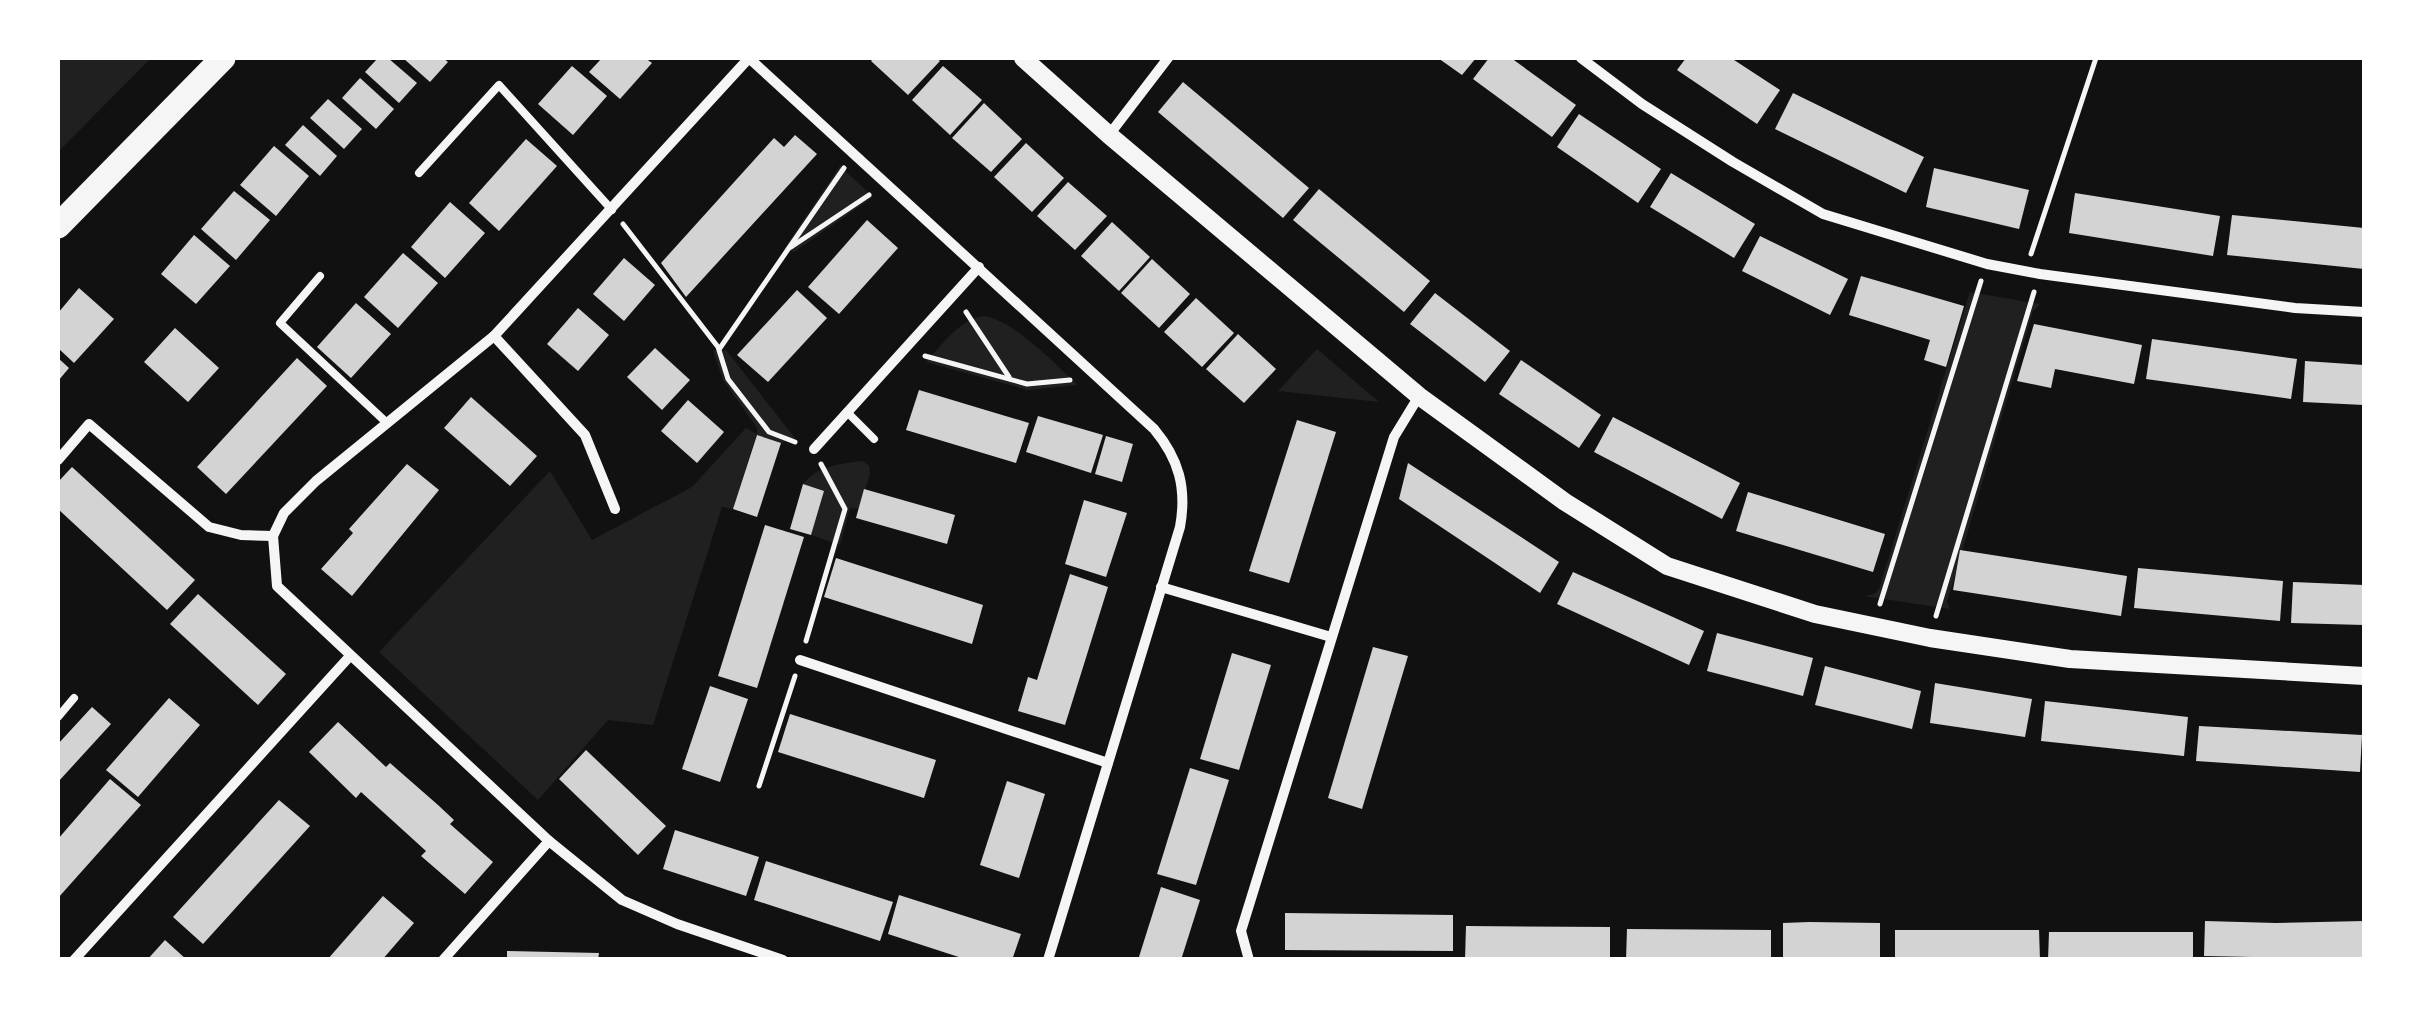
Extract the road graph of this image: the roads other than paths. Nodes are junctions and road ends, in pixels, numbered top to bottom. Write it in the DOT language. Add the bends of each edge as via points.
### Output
graph roads {
  1 [pos="224,58"];
  2 [pos="749,58"];
  3 [pos="1023,58"];
  4 [pos="1168,58"];
  5 [pos="1581,58"];
  6 [pos="1109,135"];
  7 [pos="419,173"];
  8 [pos="612,210"];
  9 [pos="58,226"];
  10 [pos="979,267"];
  11 [pos="320,276"];
  12 [pos="2364,312"];
  13 [pos="494,336"];
  14 [pos="1420,396"];
  15 [pos="847,412"];
  16 [pos="387,423"];
  17 [pos="874,439"];
  18 [pos="814,449"];
  19 [pos="58,460"];
  20 [pos="615,509"];
  21 [pos="273,536"];
  22 [pos="1162,587"];
  23 [pos="1332,637"];
  24 [pos="350,656"];
  25 [pos="800,660"];
  26 [pos="2364,676"];
  27 [pos="74,698"];
  28 [pos="58,717"];
  29 [pos="1108,763"];
  30 [pos="548,841"];
  31 [pos="74,960"];
  32 [pos="443,960"];
  33 [pos="784,960"];
  34 [pos="1048,960"];
  35 [pos="1249,960"];
  1 -- 9 [label="main road"];
  2 -- 8 [label="street"];
  2 -- 10 [label="street"];
  3 -- 6 [label="street"];
  4 -- 6 [label="street"];
  5 -- 12 [label="street" via="1718,153 1823,214 2040,274"];
  6 -- 14 [label="street"];
  7 -- 8 [label="lane" via="499,85"];
  8 -- 13 [label="street"];
  10 -- 15 [label="street"];
  10 -- 22 [label="street" via="1154,428 1174,458 1184,510"];
  11 -- 16 [label="lane" via="280,324"];
  13 -- 16 [label="street"];
  13 -- 20 [label="street" via="585,435"];
  14 -- 23 [label="street" via="1394,437"];
  14 -- 26 [label="street" via="1564,502 1667,566 1816,614 2070,659"];
  15 -- 17 [label="lane"];
  15 -- 18 [label="street"];
  16 -- 21 [label="street" via="284,512"];
  19 -- 21 [label="street" via="90,424 209,527"];
  21 -- 24 [label="street" via="277,586"];
  22 -- 23 [label="street"];
  22 -- 29 [label="street"];
  23 -- 35 [label="street" via="1241,931"];
  24 -- 30 [label="street"];
  24 -- 31 [label="street"];
  25 -- 29 [label="street"];
  27 -- 28 [label="lane"];
  29 -- 34 [label="street"];
  30 -- 32 [label="street"];
  30 -- 33 [label="street" via="622,900"];
}
